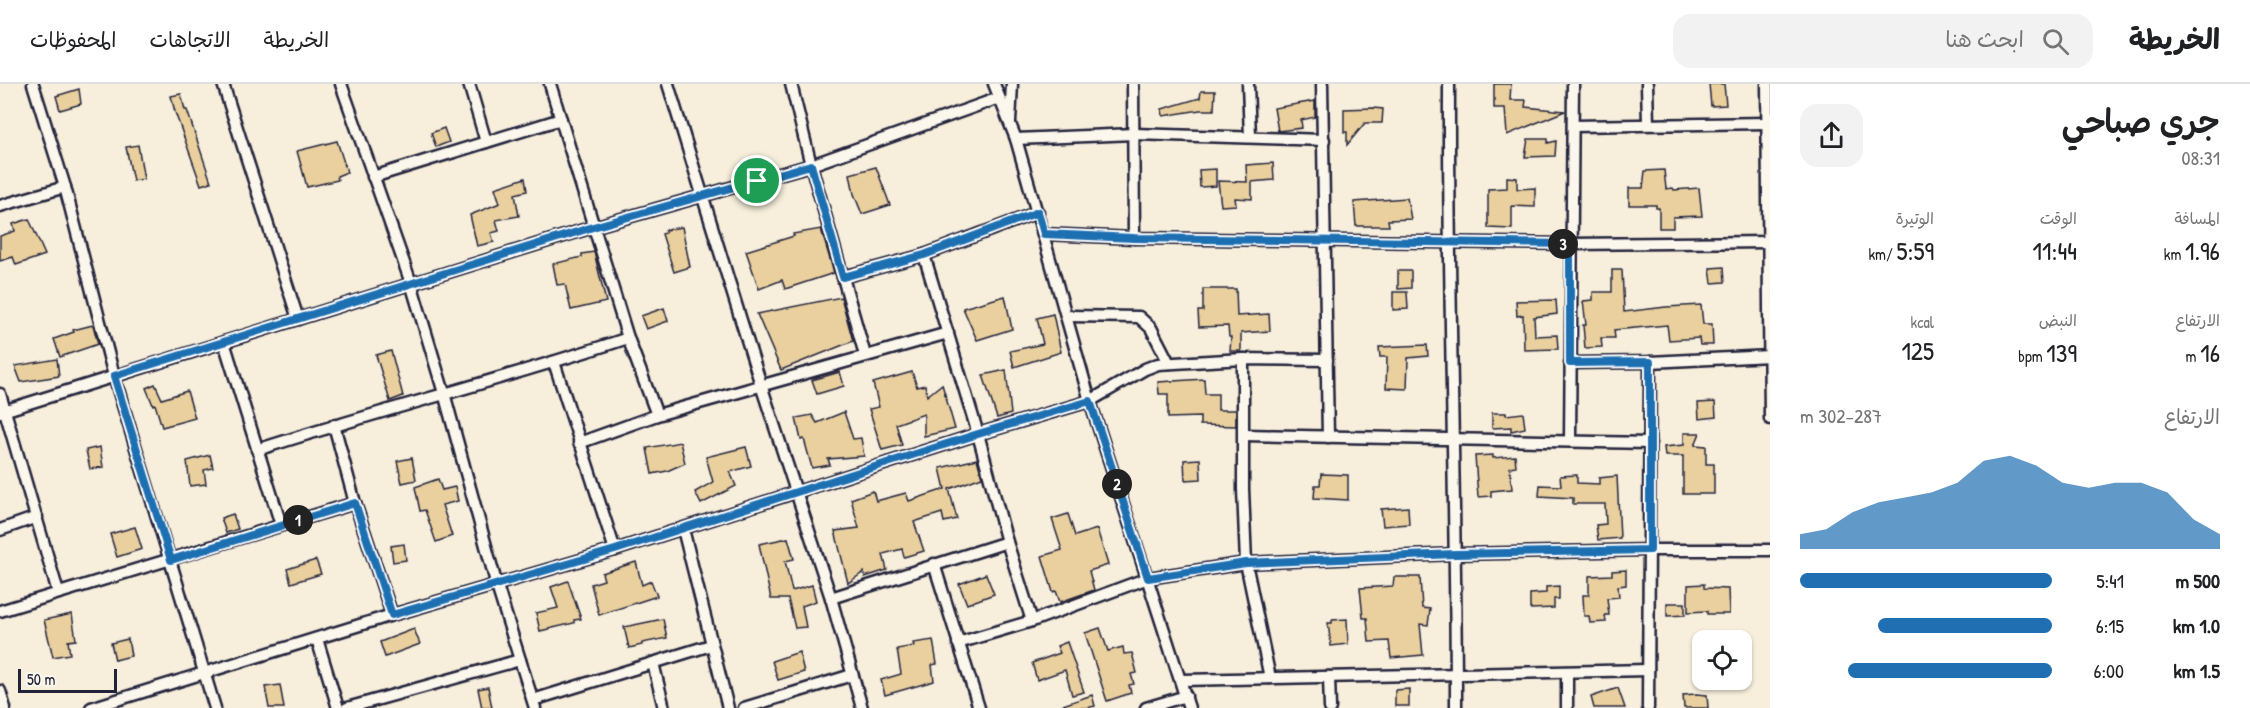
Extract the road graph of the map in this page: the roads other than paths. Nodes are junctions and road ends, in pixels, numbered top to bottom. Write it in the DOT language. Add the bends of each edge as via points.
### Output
graph roads {
  1 [pos="33,84"];
  2 [pos="223,84"];
  3 [pos="341,84"];
  4 [pos="469,84"];
  5 [pos="550,84"];
  6 [pos="668,84"];
  7 [pos="791,84"];
  8 [pos="994,84"];
  9 [pos="1012,84"];
  10 [pos="1132,84"];
  11 [pos="1248,84"];
  12 [pos="1322,84"];
  13 [pos="1449,84"];
  14 [pos="1573,84"];
  15 [pos="1647,84"];
  16 [pos="1767,84"];
  17 [pos="999,98"];
  18 [pos="561,119"];
  19 [pos="1767,123"];
  20 [pos="1648,124"];
  21 [pos="1010,125"];
  22 [pos="1573,126"];
  23 [pos="1134,134"];
  24 [pos="1250,138"];
  25 [pos="1016,139"];
  26 [pos="1324,140"];
  27 [pos="486,142"];
  28 [pos="811,165"];
  29 [pos="373,177"];
  30 [pos="65,187"];
  31 [pos="702,197"];
  32 [pos="0,206"];
  33 [pos="1038,212"];
  34 [pos="593,227"];
  35 [pos="1044,234"];
  36 [pos="1134,238"];
  37 [pos="1326,240"];
  38 [pos="1769,242"];
  39 [pos="1449,243"];
  40 [pos="1570,244"];
  41 [pos="924,255"];
  42 [pos="843,277"];
  43 [pos="411,283"];
  44 [pos="1067,316"];
  45 [pos="298,319"];
  46 [pos="948,333"];
  47 [pos="628,338"];
  48 [pos="224,342"];
  49 [pos="865,355"];
  50 [pos="1770,356"];
  51 [pos="1243,359"];
  52 [pos="1327,360"];
  53 [pos="554,362"];
  54 [pos="1650,362"];
  55 [pos="1169,363"];
  56 [pos="1570,363"];
  57 [pos="114,376"];
  58 [pos="761,386"];
  59 [pos="444,393"];
  60 [pos="0,394"];
  61 [pos="1090,401"];
  62 [pos="3,411"];
  63 [pos="657,415"];
  64 [pos="1770,419"];
  65 [pos="334,425"];
  66 [pos="978,434"];
  67 [pos="1244,435"];
  68 [pos="1328,437"];
  69 [pos="1452,437"];
  70 [pos="1570,440"];
  71 [pos="579,443"];
  72 [pos="1650,443"];
  73 [pos="257,450"];
  74 [pos="798,493"];
  75 [pos="355,503"];
  76 [pos="38,518"];
  77 [pos="281,525"];
  78 [pos="683,529"];
  79 [pos="0,530"];
  80 [pos="1007,542"];
  81 [pos="615,550"];
  82 [pos="1650,550"];
  83 [pos="1770,550"];
  84 [pos="1455,554"];
  85 [pos="171,560"];
  86 [pos="1246,563"];
  87 [pos="934,564"];
  88 [pos="1148,578"];
  89 [pos="497,586"];
  90 [pos="58,592"];
  91 [pos="831,598"];
  92 [pos="0,611"];
  93 [pos="392,615"];
  94 [pos="1032,621"];
  95 [pos="317,639"];
  96 [pos="958,644"];
  97 [pos="711,645"];
  98 [pos="520,660"];
  99 [pos="653,663"];
  100 [pos="1648,670"];
  101 [pos="1567,673"];
  102 [pos="204,674"];
  103 [pos="852,675"];
  104 [pos="1456,675"];
  105 [pos="1329,677"];
  106 [pos="1270,678"];
  107 [pos="1180,680"];
  108 [pos="0,691"];
  109 [pos="1186,696"];
  110 [pos="534,704"];
  111 [pos="5,708"];
  112 [pos="91,708"];
  113 [pos="215,708"];
  114 [pos="338,708"];
  115 [pos="347,708"];
  116 [pos="664,708"];
  117 [pos="728,708"];
  118 [pos="744,708"];
  119 [pos="862,708"];
  120 [pos="979,708"];
  121 [pos="1146,708"];
  122 [pos="1189,708"];
  123 [pos="1330,708"];
  124 [pos="1456,708"];
  125 [pos="1567,708"];
  126 [pos="1648,708"];
  1 -- 30 [label="street"];
  2 -- 45 [label="street"];
  3 -- 29 [label="street"];
  4 -- 27 [label="street"];
  5 -- 18 [label="street"];
  6 -- 31 [label="street"];
  7 -- 28 [label="street"];
  8 -- 17 [label="street"];
  9 -- 21 [label="street"];
  10 -- 23 [label="street"];
  11 -- 24 [label="street"];
  12 -- 26 [label="street"];
  13 -- 39 [label="street"];
  14 -- 22 [label="street"];
  15 -- 20 [label="street"];
  16 -- 19 [label="street"];
  17 -- 21 [label="street"];
  17 -- 28 [label="street"];
  18 -- 27 [label="street"];
  18 -- 34 [label="street"];
  19 -- 20 [label="street"];
  19 -- 38 [label="street"];
  20 -- 22 [label="street"];
  21 -- 25 [label="street"];
  22 -- 40 [label="street"];
  23 -- 24 [label="street"];
  23 -- 25 [label="street"];
  23 -- 36 [label="street"];
  24 -- 26 [label="street"];
  25 -- 33 [label="street"];
  26 -- 37 [label="street"];
  27 -- 29 [label="street"];
  28 -- 31 [label="street"];
  28 -- 42 [label="street"];
  29 -- 43 [label="street"];
  30 -- 32 [label="street"];
  30 -- 57 [label="street"];
  31 -- 34 [label="street"];
  31 -- 58 [label="street"];
  33 -- 35 [label="street"];
  33 -- 41 [label="street"];
  34 -- 43 [label="street"];
  34 -- 47 [label="street"];
  35 -- 36 [label="street"];
  35 -- 44 [label="street"];
  36 -- 37 [label="street"];
  37 -- 39 [label="street"];
  37 -- 52 [label="street"];
  38 -- 40 [label="street"];
  38 -- 50 [label="street"];
  39 -- 40 [label="street"];
  39 -- 69 [label="street"];
  40 -- 56 [label="street"];
  41 -- 42 [label="street"];
  41 -- 46 [label="street"];
  42 -- 49 [label="street"];
  43 -- 45 [label="street"];
  43 -- 59 [label="street"];
  44 -- 55 [label="street" via="1146,321"];
  44 -- 61 [label="street"];
  45 -- 48 [label="street"];
  46 -- 49 [label="street"];
  46 -- 66 [label="street"];
  47 -- 53 [label="street"];
  47 -- 63 [label="street"];
  48 -- 57 [label="street"];
  48 -- 73 [label="street"];
  49 -- 58 [label="street"];
  50 -- 54 [label="street"];
  50 -- 64 [label="street"];
  51 -- 52 [label="street"];
  51 -- 55 [label="street"];
  51 -- 67 [label="street"];
  52 -- 68 [label="street"];
  53 -- 59 [label="street"];
  53 -- 71 [label="street"];
  54 -- 56 [label="street"];
  54 -- 72 [label="street"];
  55 -- 61 [label="street" via="1145,369"];
  56 -- 70 [label="street"];
  57 -- 62 [label="street"];
  57 -- 85 [label="street"];
  58 -- 63 [label="street"];
  58 -- 74 [label="street"];
  59 -- 65 [label="street"];
  59 -- 89 [label="street"];
  60 -- 62 [label="street"];
  61 -- 66 [label="street"];
  61 -- 88 [label="street"];
  62 -- 76 [label="street"];
  63 -- 71 [label="street"];
  65 -- 73 [label="street"];
  65 -- 75 [label="street"];
  66 -- 74 [label="street"];
  66 -- 80 [label="street"];
  67 -- 68 [label="street"];
  67 -- 86 [label="street"];
  68 -- 69 [label="street"];
  69 -- 70 [label="street"];
  69 -- 84 [label="street"];
  70 -- 72 [label="street"];
  71 -- 81 [label="street"];
  72 -- 82 [label="street"];
  73 -- 77 [label="street"];
  74 -- 78 [label="street"];
  74 -- 91 [label="street"];
  75 -- 77 [label="street"];
  75 -- 93 [label="street"];
  76 -- 79 [label="street"];
  76 -- 90 [label="street"];
  77 -- 85 [label="street"];
  78 -- 81 [label="street"];
  78 -- 97 [label="street"];
  80 -- 87 [label="street"];
  80 -- 94 [label="street"];
  81 -- 89 [label="street"];
  82 -- 83 [label="street"];
  82 -- 84 [label="street"];
  82 -- 100 [label="street"];
  84 -- 86 [label="street"];
  84 -- 104 [label="street"];
  85 -- 90 [label="street"];
  85 -- 102 [label="street"];
  86 -- 88 [label="street"];
  86 -- 106 [label="street"];
  87 -- 91 [label="street"];
  87 -- 96 [label="street"];
  88 -- 94 [label="street"];
  88 -- 107 [label="street"];
  89 -- 93 [label="street"];
  89 -- 98 [label="street"];
  90 -- 92 [label="street"];
  91 -- 103 [label="street"];
  93 -- 95 [label="street"];
  94 -- 96 [label="street"];
  95 -- 102 [label="street"];
  95 -- 114 [label="street"];
  96 -- 120 [label="street"];
  97 -- 99 [label="street"];
  97 -- 117 [label="street"];
  98 -- 110 [label="street"];
  98 -- 115 [label="street"];
  99 -- 110 [label="street"];
  99 -- 116 [label="street"];
  100 -- 101 [label="street"];
  100 -- 126 [label="street"];
  101 -- 104 [label="street"];
  101 -- 125 [label="street"];
  102 -- 112 [label="street"];
  102 -- 113 [label="street"];
  103 -- 118 [label="street"];
  103 -- 119 [label="street"];
  104 -- 105 [label="street"];
  104 -- 124 [label="street"];
  105 -- 106 [label="street"];
  105 -- 123 [label="street"];
  106 -- 107 [label="street"];
  107 -- 109 [label="street"];
  108 -- 111 [label="street"];
  109 -- 121 [label="street"];
  109 -- 122 [label="street"];
}
